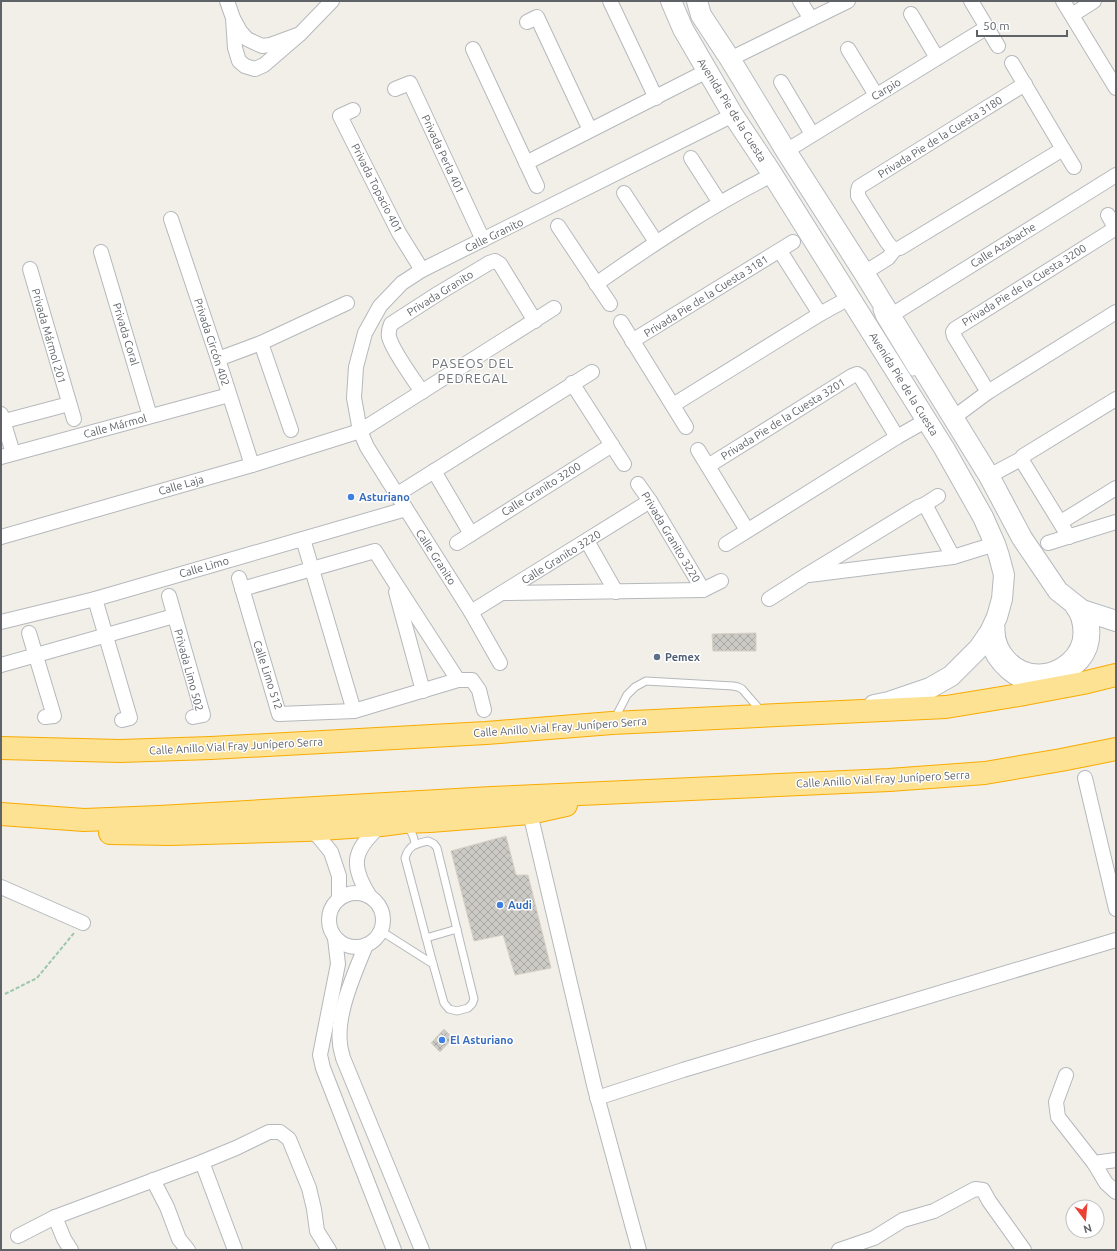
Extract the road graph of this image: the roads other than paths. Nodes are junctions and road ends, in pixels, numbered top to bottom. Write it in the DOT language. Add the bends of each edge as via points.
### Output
graph roads {
  1 [pos="227,1"];
  2 [pos="332,1"];
  3 [pos="610,1"];
  4 [pos="671,1"];
  5 [pos="696,1"];
  6 [pos="800,1"];
  7 [pos="848,1"];
  8 [pos="971,1"];
  9 [pos="1063,1"];
  10 [pos="1094,1"];
  11 [pos="911,14"];
  12 [pos="1072,15"];
  13 [pos="233,18"];
  14 [pos="811,19"];
  15 [pos="527,22"];
  16 [pos="986,28"];
  17 [pos="300,34"];
  18 [pos="998,46"];
  19 [pos="848,49"];
  20 [pos="473,50"];
  21 [pos="937,58"];
  22 [pos="730,59"];
  23 [pos="1012,63"];
  24 [pos="707,72"];
  25 [pos="781,82"];
  26 [pos="1115,82"];
  27 [pos="1025,84"];
  28 [pos="395,89"];
  29 [pos="876,95"];
  30 [pos="656,98"];
  31 [pos="352,110"];
  32 [pos="733,115"];
  33 [pos="590,130"];
  34 [pos="812,134"];
  35 [pos="1062,149"];
  36 [pos="786,151"];
  37 [pos="691,158"];
  38 [pos="526,162"];
  39 [pos="1074,167"];
  40 [pos="772,175"];
  41 [pos="1116,175"];
  42 [pos="537,186"];
  43 [pos="624,193"];
  44 [pos="720,203"];
  45 [pos="1108,215"];
  46 [pos="171,219"];
  47 [pos="558,226"];
  48 [pos="1116,228"];
  49 [pos="483,240"];
  50 [pos="656,242"];
  51 [pos="793,242"];
  52 [pos="895,249"];
  53 [pos="780,251"];
  54 [pos="101,252"];
  55 [pos="30,269"];
  56 [pos="422,270"];
  57 [pos="864,273"];
  58 [pos="596,284"];
  59 [pos="850,298"];
  60 [pos="347,303"];
  61 [pos="610,304"];
  62 [pos="554,308"];
  63 [pos="1116,312"];
  64 [pos="820,314"];
  65 [pos="890,316"];
  66 [pos="535,321"];
  67 [pos="621,322"];
  68 [pos="632,341"];
  69 [pos="261,342"];
  70 [pos="218,360"];
  71 [pos="592,372"];
  72 [pos="572,383"];
  73 [pos="422,392"];
  74 [pos="988,392"];
  75 [pos="229,395"];
  76 [pos="1116,399"];
  77 [pos="69,404"];
  78 [pos="673,405"];
  79 [pos="150,416"];
  80 [pos="2,419"];
  81 [pos="74,419"];
  82 [pos="944,422"];
  83 [pos="686,427"];
  84 [pos="291,430"];
  85 [pos="360,431"];
  86 [pos="897,437"];
  87 [pos="612,445"];
  88 [pos="698,450"];
  89 [pos="7,455"];
  90 [pos="1021,459"];
  91 [pos="624,464"];
  92 [pos="252,465"];
  93 [pos="708,466"];
  94 [pos="434,470"];
  95 [pos="989,476"];
  96 [pos="638,484"];
  97 [pos="1116,488"];
  98 [pos="396,495"];
  99 [pos="938,496"];
  100 [pos="650,501"];
  101 [pos="924,505"];
  102 [pos="406,509"];
  103 [pos="1061,522"];
  104 [pos="1116,522"];
  105 [pos="747,530"];
  106 [pos="471,534"];
  107 [pos="1,537"];
  108 [pos="1069,537"];
  109 [pos="303,539"];
  110 [pos="587,541"];
  111 [pos="457,543"];
  112 [pos="1048,543"];
  113 [pos="726,544"];
  114 [pos="995,544"];
  115 [pos="953,557"];
  116 [pos="312,569"];
  117 [pos="1004,575"];
  118 [pos="805,576"];
  119 [pos="392,578"];
  120 [pos="721,581"];
  121 [pos="703,590"];
  122 [pos="1058,591"];
  123 [pos="616,592"];
  124 [pos="502,593"];
  125 [pos="169,596"];
  126 [pos="94,599"];
  127 [pos="769,599"];
  128 [pos="1082,610"];
  129 [pos="471,612"];
  130 [pos="174,616"];
  131 [pos="1116,621"];
  132 [pos="1,622"];
  133 [pos="990,632"];
  134 [pos="29,633"];
  135 [pos="106,635"];
  136 [pos="36,655"];
  137 [pos="500,663"];
  138 [pos="1,665"];
  139 [pos="1116,675"];
  140 [pos="458,680"];
  141 [pos="423,691"];
  142 [pos="484,710"];
  143 [pos="354,711"];
  144 [pos="843,712"];
  145 [pos="765,716"];
  146 [pos="194,717"];
  147 [pos="45,718"];
  148 [pos="122,720"];
  149 [pos="612,723"];
  150 [pos="1,748"];
  151 [pos="1116,749"];
  152 [pos="1085,778"];
  153 [pos="635,791"];
  154 [pos="530,813"];
  155 [pos="2,815"];
  156 [pos="404,822"];
  157 [pos="381,825"];
  158 [pos="306,830"];
  159 [pos="429,831"];
  160 [pos="415,844"];
  161 [pos="1,887"];
  162 [pos="369,895"];
  163 [pos="339,898"];
  164 [pos="1116,909"];
  165 [pos="83,923"];
  166 [pos="457,929"];
  167 [pos="381,931"];
  168 [pos="335,938"];
  169 [pos="426,938"];
  170 [pos="1116,940"];
  171 [pos="366,945"];
  172 [pos="433,964"];
  173 [pos="1066,1075"];
  174 [pos="598,1098"];
  175 [pos="1116,1160"];
  176 [pos="202,1162"];
  177 [pos="1094,1163"];
  178 [pos="153,1180"];
  179 [pos="1116,1192"];
  180 [pos="55,1216"];
  181 [pos="18,1236"];
  182 [pos="876,1244"];
  183 [pos="71,1250"];
  184 [pos="188,1250"];
  185 [pos="235,1250"];
  186 [pos="329,1250"];
  187 [pos="394,1250"];
  188 [pos="422,1250"];
  189 [pos="639,1250"];
  190 [pos="839,1250"];
  191 [pos="1024,1250"];
  1 -- 13 [label="street"];
  2 -- 17 [label="street"];
  3 -- 30 [label="street"];
  4 -- 24 [label="main road, Avenida Pie de la Cuesta"];
  5 -- 22 [label="main road, Avenida Pie de la Cuesta"];
  6 -- 14 [label="street"];
  7 -- 14 [label="street"];
  8 -- 16 [label="street"];
  9 -- 12 [label="street"];
  10 -- 12 [label="street"];
  11 -- 21 [label="street"];
  12 -- 26 [label="street"];
  13 -- 17 [label="street" via="246,39 262,46 270,46"];
  13 -- 17 [label="street" via="235,48 245,66 264,66"];
  14 -- 22 [label="street"];
  15 -- 33 [label="street" via="536,18"];
  16 -- 18 [label="street"];
  16 -- 21 [label="street, Carpio"];
  19 -- 29 [label="street"];
  20 -- 38 [label="street"];
  21 -- 29 [label="street, Carpio"];
  22 -- 36 [label="main road, Avenida Pie de la Cuesta"];
  23 -- 27 [label="street"];
  24 -- 30 [label="street"];
  24 -- 32 [label="main road, Avenida Pie de la Cuesta"];
  25 -- 34 [label="street"];
  27 -- 35 [label="street"];
  27 -- 52 [label="street, Privada Pie de la Cuesta 3180" via="859,187 853,195 858,196 887,242"];
  28 -- 49 [label="street, Privada Perla 401" via="410,83"];
  29 -- 34 [label="street, Carpio"];
  30 -- 33 [label="street"];
  31 -- 56 [label="street, Privada Topacio 401" via="340,116 399,233"];
  32 -- 40 [label="main road, Avenida Pie de la Cuesta"];
  32 -- 49 [label="street, Calle Granito"];
  33 -- 38 [label="street"];
  34 -- 36 [label="street, Carpio"];
  35 -- 39 [label="street"];
  35 -- 52 [label="street"];
  36 -- 57 [label="main road, Avenida Pie de la Cuesta"];
  37 -- 44 [label="street"];
  38 -- 42 [label="street"];
  40 -- 44 [label="street"];
  40 -- 59 [label="main road, Avenida Pie de la Cuesta"];
  41 -- 65 [label="street, Calle Azabache"];
  43 -- 50 [label="street"];
  44 -- 50 [label="street"];
  45 -- 48 [label="street, Privada Pie de la Cuesta 3200"];
  46 -- 70 [label="street, Privada Circón 402"];
  47 -- 58 [label="street"];
  48 -- 74 [label="street, Privada Pie de la Cuesta 3200" via="955,329 954,336"];
  49 -- 56 [label="street, Calle Granito"];
  50 -- 58 [label="street"];
  51 -- 53 [label="street, Privada Pie de la Cuesta 3181"];
  52 -- 57 [label="street" via="888,258"];
  53 -- 64 [label="street, Privada Pie de la Cuesta 3181"];
  53 -- 68 [label="street, Privada Pie de la Cuesta 3181"];
  54 -- 79 [label="street, Privada Coral"];
  55 -- 77 [label="street, Privada Mármol 201"];
  56 -- 85 [label="street, Calle Granito" via="402,283 380,306 365,333 356,367 354,398"];
  57 -- 59 [label="lane" via="880,318 916,381 875,320"];
  57 -- 65 [label="main road, Avenida Pie de la Cuesta"];
  58 -- 61 [label="street"];
  59 -- 64 [label="street"];
  59 -- 82 [label="main road, Avenida Pie de la Cuesta"];
  60 -- 69 [label="street"];
  62 -- 66 [label="street"];
  63 -- 74 [label="street"];
  64 -- 78 [label="street"];
  65 -- 82 [label="main road, Avenida Pie de la Cuesta"];
  66 -- 73 [label="street"];
  66 -- 73 [label="street, Privada Granito" via="500,264 495,261 439,293 391,324 388,331 393,347"];
  67 -- 68 [label="street, Privada Pie de la Cuesta 3181"];
  68 -- 78 [label="street, Privada Pie de la Cuesta 3181"];
  69 -- 70 [label="street"];
  69 -- 84 [label="street"];
  70 -- 75 [label="street, Privada Circón 402"];
  71 -- 72 [label="street"];
  72 -- 87 [label="street"];
  72 -- 94 [label="street"];
  73 -- 85 [label="street"];
  74 -- 82 [label="street"];
  75 -- 79 [label="street, Calle Mármol"];
  75 -- 92 [label="street, Privada Circón 402"];
  76 -- 90 [label="street"];
  77 -- 80 [label="street"];
  77 -- 81 [label="street, Privada Mármol 201"];
  78 -- 83 [label="street, Privada Pie de la Cuesta 3181"];
  79 -- 89 [label="street, Calle Mármol"];
  80 -- 89 [label="street"];
  82 -- 86 [label="street"];
  82 -- 95 [label="main road, Avenida Pie de la Cuesta"];
  82 -- 114 [label="main road, Avenida Pie de la Cuesta" via="944,448 983,517"];
  85 -- 92 [label="street, Calle Laja"];
  85 -- 98 [label="street, Calle Granito" via="367,448"];
  86 -- 93 [label="street, Privada Pie de la Cuesta 3201" via="857,374"];
  86 -- 105 [label="street"];
  87 -- 91 [label="street"];
  87 -- 106 [label="street, Calle Granito 3200"];
  88 -- 93 [label="street"];
  90 -- 95 [label="street"];
  90 -- 103 [label="street"];
  92 -- 107 [label="street, Calle Laja"];
  93 -- 105 [label="street"];
  94 -- 98 [label="street"];
  94 -- 106 [label="street"];
  95 -- 122 [label="main road, Avenida Pie de la Cuesta" via="1022,538"];
  96 -- 100 [label="street, Privada Granito 3220"];
  97 -- 103 [label="street"];
  98 -- 102 [label="street, Calle Granito"];
  99 -- 101 [label="street"];
  100 -- 110 [label="street, Calle Granito 3220"];
  100 -- 121 [label="street, Privada Granito 3220"];
  101 -- 115 [label="street"];
  101 -- 118 [label="street"];
  102 -- 109 [label="street, Calle Limo"];
  102 -- 129 [label="street, Calle Granito"];
  103 -- 108 [label="street"];
  104 -- 108 [label="street"];
  105 -- 113 [label="street"];
  106 -- 111 [label="street, Calle Granito 3200"];
  108 -- 112 [label="street"];
  109 -- 116 [label="street"];
  109 -- 126 [label="street, Calle Limo"];
  110 -- 123 [label="street"];
  110 -- 124 [label="street, Calle Granito 3220"];
  114 -- 115 [label="street"];
  114 -- 117 [label="main road, Avenida Pie de la Cuesta"];
  115 -- 118 [label="street"];
  116 -- 119 [label="street, Calle Limo 512" via="375,550"];
  116 -- 143 [label="street"];
  116 -- 143 [label="street, Calle Limo 512" via="240,583 279,714"];
  117 -- 122 [label="lane" via="1008,598 1001,625 1003,643 1018,662 1028,666 1040,668 1063,660 1074,645 1077,637 1074,614"];
  117 -- 133 [label="main road, Avenida Pie de la Cuesta" via="1000,605"];
  118 -- 127 [label="street"];
  119 -- 140 [label="street, Calle Limo 512"];
  119 -- 141 [label="street, Calle Limo 512"];
  120 -- 121 [label="street, Privada Granito 3220"];
  121 -- 123 [label="street, Privada Granito 3220"];
  122 -- 128 [label="main road, Avenida Pie de la Cuesta"];
  123 -- 124 [label="street, Privada Granito 3220"];
  124 -- 129 [label="street, Calle Granito 3220"];
  125 -- 130 [label="street, Privada Limo 502"];
  126 -- 132 [label="street, Calle Limo"];
  126 -- 135 [label="street"];
  128 -- 131 [label="main road, Avenida Pie de la Cuesta"];
  128 -- 133 [label="main road" via="1089,625 1089,642 1083,656 1073,667 1040,680 1024,678 1009,670 996,655"];
  129 -- 137 [label="street, Calle Granito"];
  130 -- 135 [label="street, Privada Limo 502"];
  130 -- 146 [label="street, Privada Limo 502" via="203,715"];
  133 -- 144 [label="main road, Avenida Pie de la Cuesta" via="979,648 951,676 930,688 889,702"];
  134 -- 136 [label="street"];
  135 -- 136 [label="street, Privada Limo 502"];
  135 -- 148 [label="street" via="130,718"];
  136 -- 138 [label="street, Privada Limo 502"];
  136 -- 147 [label="street" via="54,716"];
  139 -- 144 [label="highway, Calle Anillo Vial Fray Junípero Serra" via="1013,696 946,706"];
  140 -- 141 [label="street, Calle Limo 512"];
  140 -- 142 [label="street" via="472,680 479,690"];
  141 -- 143 [label="street, Calle Limo 512"];
  144 -- 145 [label="highway, Calle Anillo Vial Fray Junípero Serra"];
  145 -- 149 [label="highway, Calle Anillo Vial Fray Junípero Serra"];
  145 -- 149 [label="lane" via="738,687 646,681 627,695"];
  149 -- 150 [label="highway, Calle Anillo Vial Fray Junípero Serra" via="486,733 143,750"];
  151 -- 153 [label="highway, Calle Anillo Vial Fray Junípero Serra" via="985,773 889,780"];
  152 -- 164 [label="street"];
  153 -- 154 [label="highway"];
  153 -- 155 [label="highway, Calle Anillo Vial Fray Junípero Serra" via="84,820"];
  154 -- 159 [label="highway"];
  154 -- 174 [label="street"];
  155 -- 158 [label="highway" via="62,832 170,834"];
  156 -- 157 [label="highway"];
  156 -- 159 [label="highway"];
  156 -- 160 [label="lane" via="412,832"];
  157 -- 158 [label="highway"];
  157 -- 162 [label="street" via="359,850 356,868"];
  158 -- 163 [label="street" via="318,836 331,852 339,876"];
  159 -- 160 [label="lane"];
  159 -- 166 [label="lane" via="437,848"];
  160 -- 169 [label="lane" via="407,851 405,858"];
  161 -- 165 [label="street"];
  162 -- 163 [label="street" via="354,892"];
  162 -- 167 [label="street" via="382,911 384,921"];
  163 -- 168 [label="street" via="328,916 329,928"];
  166 -- 169 [label="lane"];
  166 -- 172 [label="lane" via="474,999 468,1008 457,1012 449,1010 444,1003"];
  167 -- 171 [label="street" via="375,940"];
  167 -- 172 [label="lane"];
  168 -- 171 [label="street" via="344,945"];
  168 -- 187 [label="street" via="338,964 320,1055"];
  169 -- 172 [label="lane"];
  170 -- 174 [label="street"];
  171 -- 188 [label="street" via="342,1014 340,1044 343,1058"];
  173 -- 177 [label="street" via="1056,1102 1058,1117"];
  174 -- 189 [label="street"];
  175 -- 177 [label="street"];
  176 -- 178 [label="street"];
  176 -- 185 [label="street"];
  176 -- 186 [label="street" via="268,1132 280,1132 289,1139 309,1188 317,1231"];
  177 -- 179 [label="street" via="1106,1183"];
  178 -- 180 [label="street"];
  178 -- 184 [label="street" via="176,1233"];
  180 -- 181 [label="street"];
  180 -- 183 [label="street"];
  182 -- 190 [label="street"];
  182 -- 191 [label="street" via="903,1220 934,1211 975,1188 983,1190"];
}
